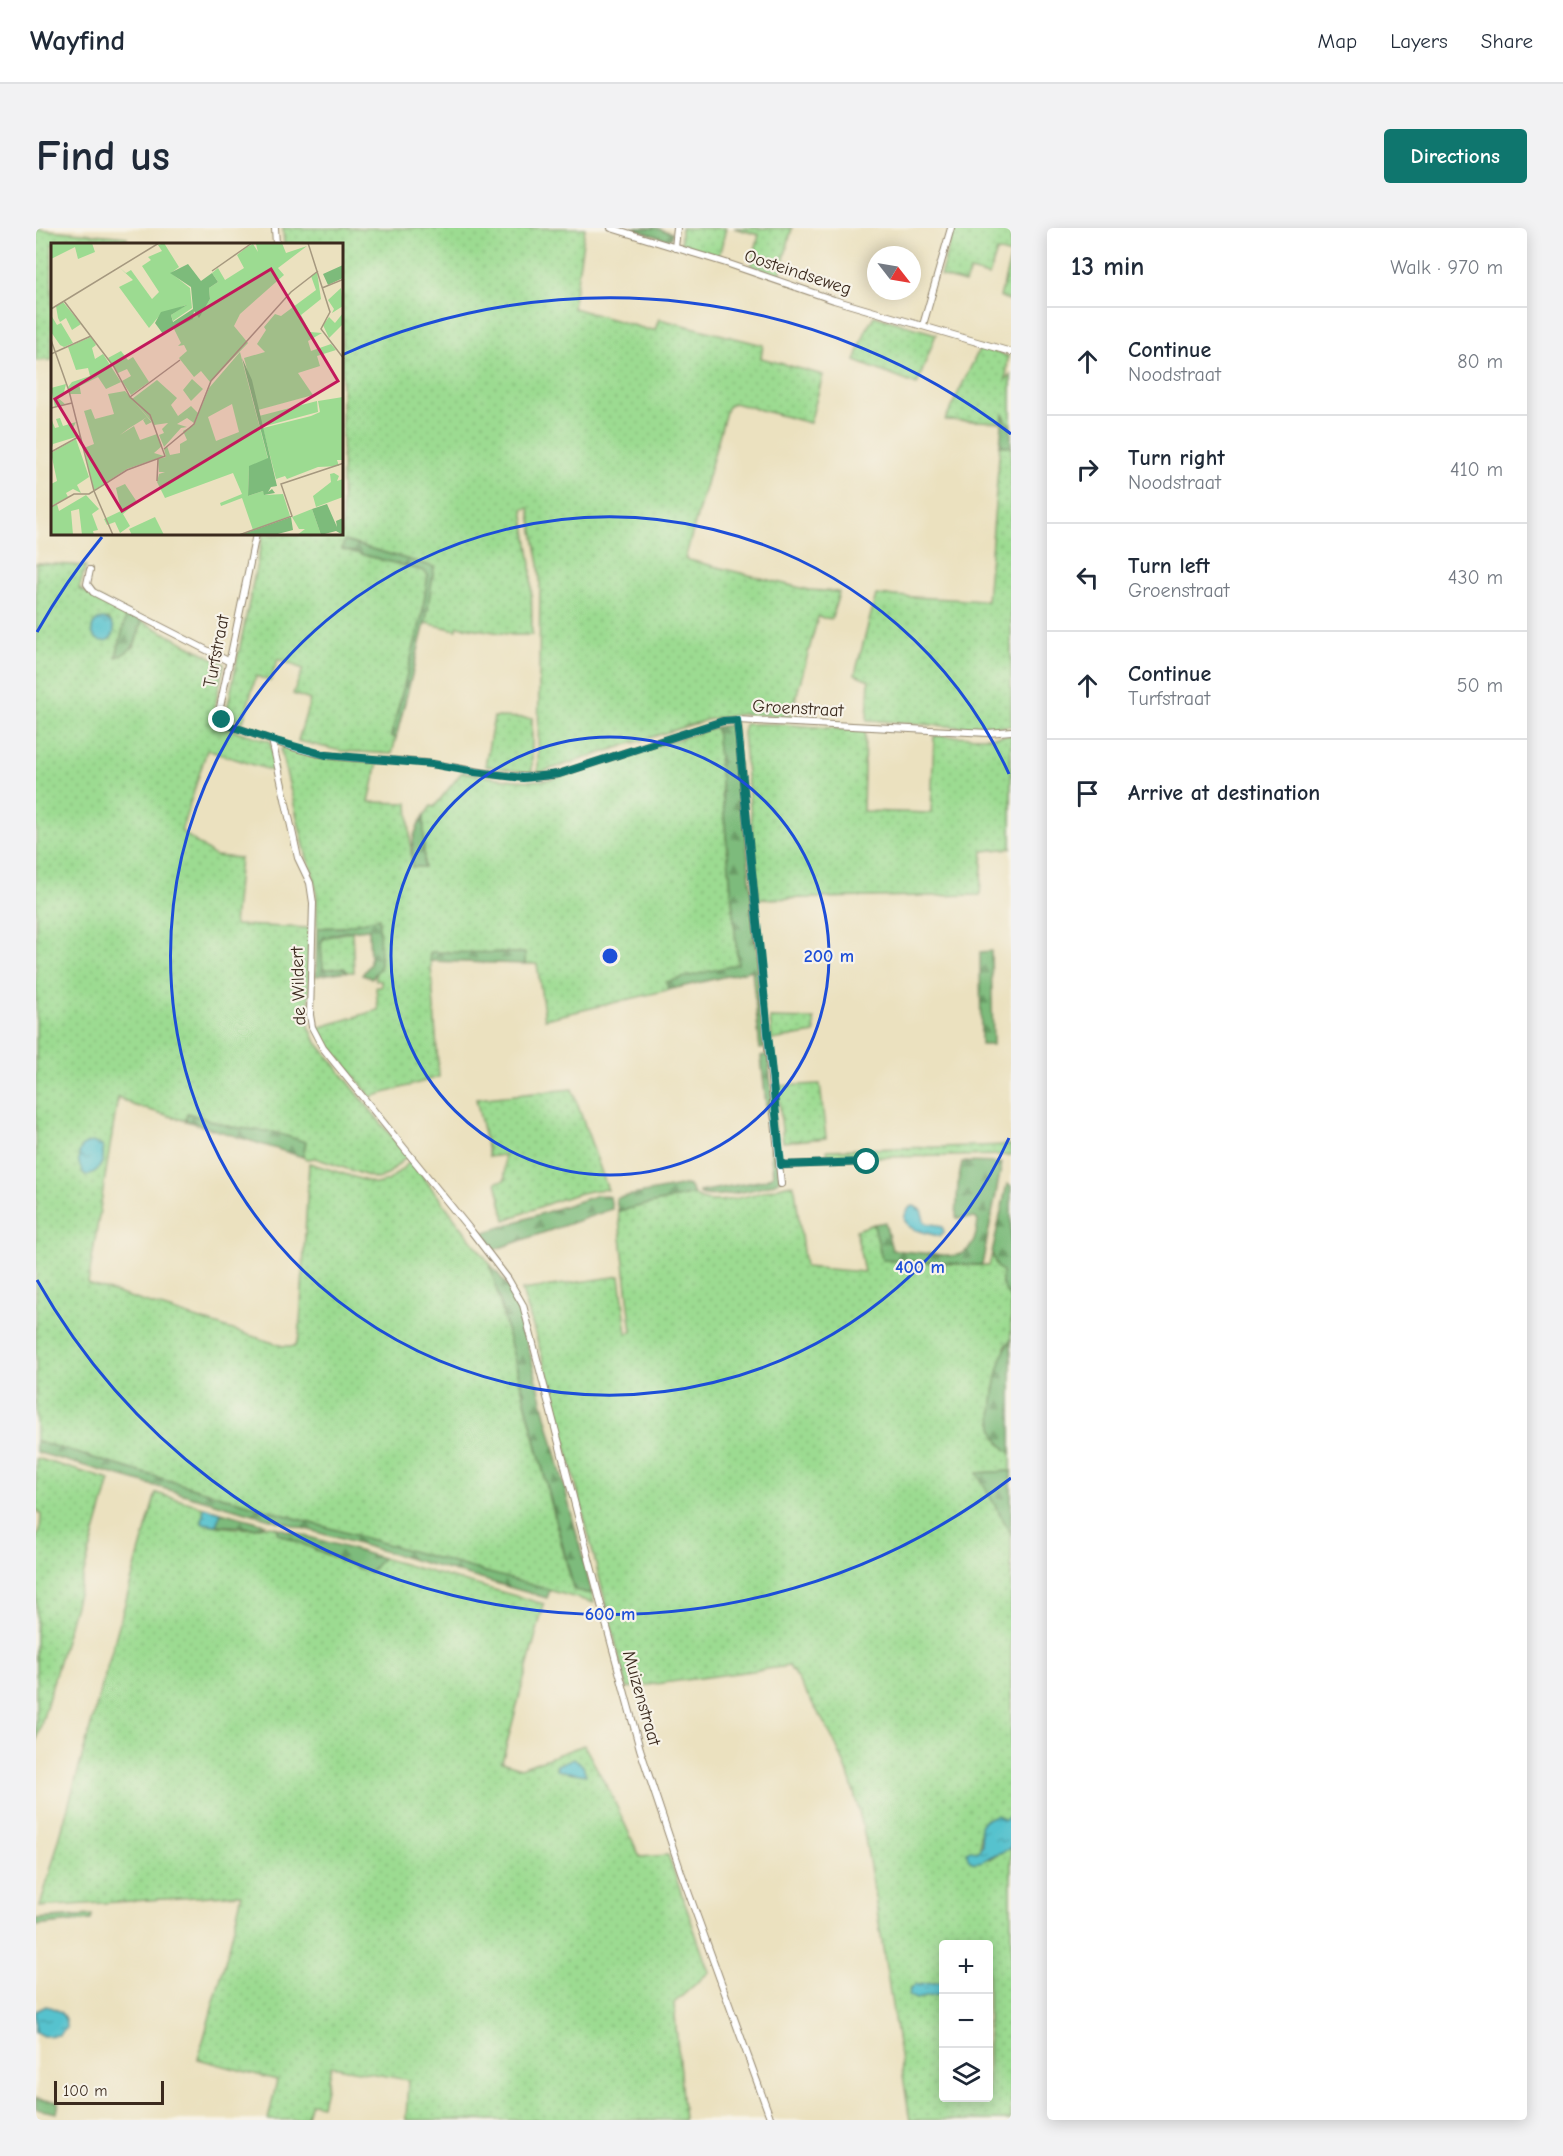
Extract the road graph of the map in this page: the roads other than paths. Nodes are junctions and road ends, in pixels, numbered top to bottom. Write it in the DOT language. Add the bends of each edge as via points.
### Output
graph roads {
  1 [pos="275,228"];
  2 [pos="611,228"];
  3 [pos="676,228"];
  4 [pos="951,228"];
  5 [pos="276,243"];
  6 [pos="675,248"];
  7 [pos="923,325"];
  8 [pos="1011,352"];
  9 [pos="256,536"];
  10 [pos="90,570"];
  11 [pos="228,661"];
  12 [pos="737,720"];
  13 [pos="1011,731"];
  14 [pos="272,740"];
  15 [pos="867,1162"];
  16 [pos="781,1165"];
  17 [pos="781,1184"];
  18 [pos="485,1249"];
  19 [pos="771,2120"];
  1 -- 5 [label="street"];
  2 -- 6 [label="street, Oosteindseweg"];
  3 -- 6 [label="street"];
  4 -- 7 [label="street"];
  6 -- 7 [label="street, Oosteindseweg"];
  7 -- 8 [label="street, Oosteindseweg"];
  9 -- 11 [label="street, Turfstraat"];
  10 -- 11 [label="street" via="87,584 93,592"];
  11 -- 14 [label="street, Turfstraat" via="219,712 222,720"];
  12 -- 13 [label="street, Groenstraat"];
  12 -- 14 [label="street, Groenstraat" via="723,721 559,774 523,778 432,764 326,755"];
  12 -- 16 [label="street"];
  14 -- 18 [label="street, de Wildert" via="298,858 310,883 313,903 312,1027 323,1048"];
  15 -- 16 [label="street"];
  16 -- 17 [label="street"];
  18 -- 19 [label="street, Muizenstraat" via="523,1305 640,1749"];
}
